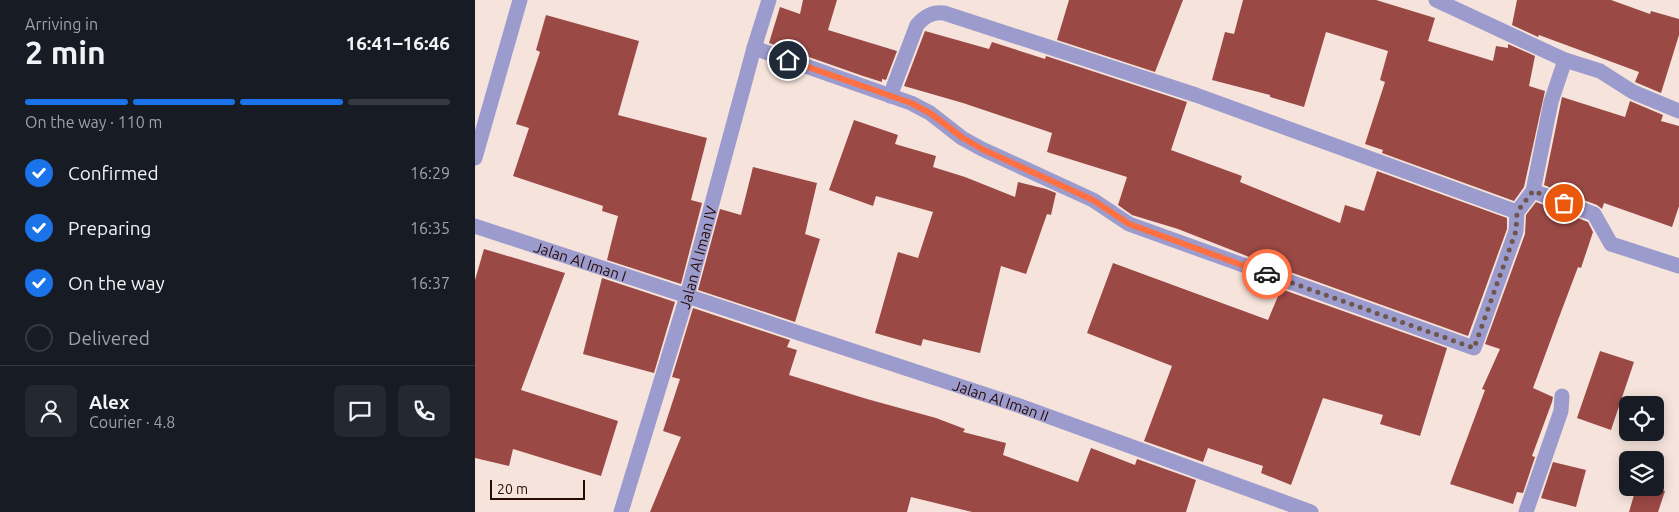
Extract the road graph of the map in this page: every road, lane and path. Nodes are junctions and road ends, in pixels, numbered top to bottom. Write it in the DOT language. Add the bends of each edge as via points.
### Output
graph roads {
  1 [pos="520,0"];
  2 [pos="769,0"];
  3 [pos="1436,0"];
  4 [pos="754,48"];
  5 [pos="1565,60"];
  6 [pos="890,96"];
  7 [pos="1679,111"];
  8 [pos="475,158"];
  9 [pos="1533,191"];
  10 [pos="1517,212"];
  11 [pos="475,226"];
  12 [pos="1679,266"];
  13 [pos="687,296"];
  14 [pos="1562,396"];
  15 [pos="621,512"];
  16 [pos="1311,512"];
  17 [pos="1526,512"];
  1 -- 8 [label="street"];
  2 -- 4 [label="street, Jalan Al Iman IV"];
  3 -- 5 [label="street"];
  4 -- 6 [label="street"];
  4 -- 13 [label="street, Jalan Al Iman IV"];
  5 -- 7 [label="street" via="1600,71 1633,92"];
  5 -- 9 [label="street" via="1551,102"];
  6 -- 10 [label="street" via="917,26 929,15 944,13 1196,95"];
  6 -- 10 [label="street" via="930,113 990,153 1093,200 1129,224 1474,348 1516,231"];
  9 -- 10 [label="street"];
  9 -- 12 [label="street" via="1594,214 1611,244"];
  11 -- 13 [label="street, Jalan Al Iman I"];
  13 -- 15 [label="street, Jalan Al Iman IV"];
  13 -- 16 [label="street, Jalan Al Iman II" via="1020,406"];
  14 -- 17 [label="street" via="1561,412"];
}
